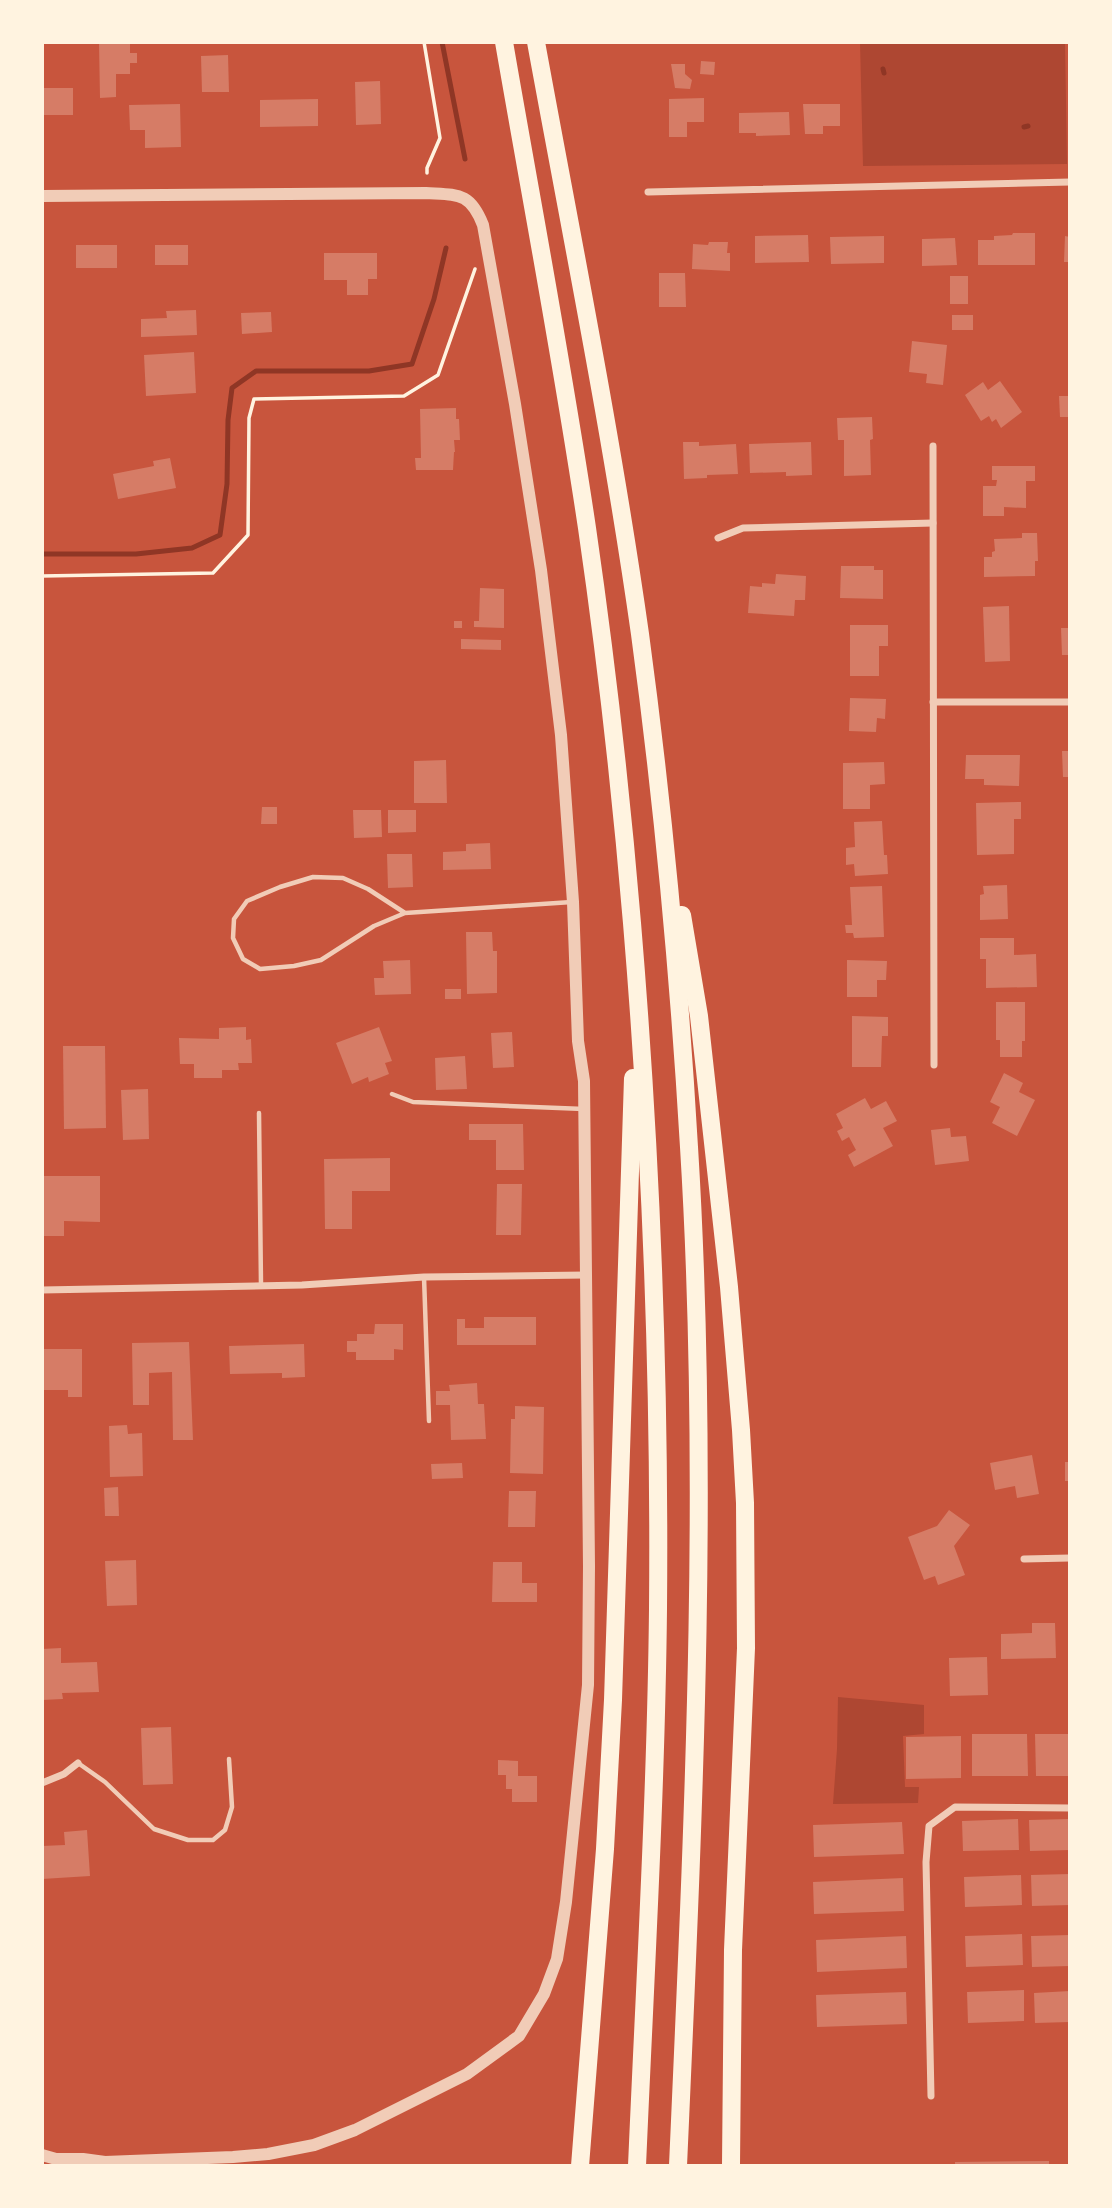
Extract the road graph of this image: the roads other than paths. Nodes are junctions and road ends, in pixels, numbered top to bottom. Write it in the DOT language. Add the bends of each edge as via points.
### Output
graph roads {
  1 [pos="504,42"];
  2 [pos="536,42"];
  3 [pos="1070,182"];
  4 [pos="648,192"];
  5 [pos="42,196"];
  6 [pos="933,446"];
  7 [pos="933,523"];
  8 [pos="718,538"];
  9 [pos="933,702"];
  10 [pos="1070,702"];
  11 [pos="663,827"];
  12 [pos="573,902"];
  13 [pos="405,913"];
  14 [pos="632,921"];
  15 [pos="934,1065"];
  16 [pos="392,1094"];
  17 [pos="584,1109"];
  18 [pos="259,1113"];
  19 [pos="586,1275"];
  20 [pos="424,1278"];
  21 [pos="261,1285"];
  22 [pos="42,1290"];
  23 [pos="429,1421"];
  24 [pos="1070,1558"];
  25 [pos="1024,1559"];
  26 [pos="229,1759"];
  27 [pos="78,1763"];
  28 [pos="42,1783"];
  29 [pos="1070,1808"];
  30 [pos="931,2096"];
  31 [pos="42,2155"];
  32 [pos="174,2162"];
  33 [pos="732,2162"];
  34 [pos="101,2164"];
  35 [pos="580,2166"];
  36 [pos="637,2166"];
  37 [pos="678,2166"];
  1 -- 14 [label="highway" via="586,525"];
  2 -- 11 [label="highway" via="627,550"];
  3 -- 4 [label="street"];
  5 -- 12 [label="street" via="426,193 462,195 472,202 486,237 541,570"];
  6 -- 7 [label="street"];
  7 -- 8 [label="street" via="743,528"];
  7 -- 9 [label="street"];
  9 -- 10 [label="street"];
  9 -- 15 [label="street"];
  11 -- 33 [label="highway" via="699,1016 741,1430 746,1636 732,1998"];
  11 -- 37 [label="highway" via="690,1150 699,1454 695,1774"];
  12 -- 13 [label="lane"];
  12 -- 17 [label="street"];
  13 -- 13 [label="lane" via="373,926 321,960 294,966 260,969 243,959 233,938 234,919 247,901 313,877 343,878"];
  14 -- 35 [label="highway" via="633,1103 613,1700"];
  14 -- 36 [label="highway" via="651,1217 658,1497 656,1711"];
  16 -- 17 [label="lane" via="413,1102"];
  17 -- 19 [label="street"];
  18 -- 21 [label="lane"];
  19 -- 20 [label="street"];
  19 -- 32 [label="street" via="588,1685 566,1902 557,1959 544,1994 519,2036 467,2074 355,2130 314,2145 268,2154"];
  20 -- 21 [label="street"];
  20 -- 23 [label="lane"];
  21 -- 22 [label="street"];
  24 -- 25 [label="street"];
  26 -- 27 [label="lane" via="232,1807 225,1830 213,1840 188,1840 154,1829"];
  27 -- 28 [label="street"];
  29 -- 30 [label="street" via="955,1807 929,1826"];
  31 -- 34 [label="street"];
  32 -- 34 [label="street"];
}
